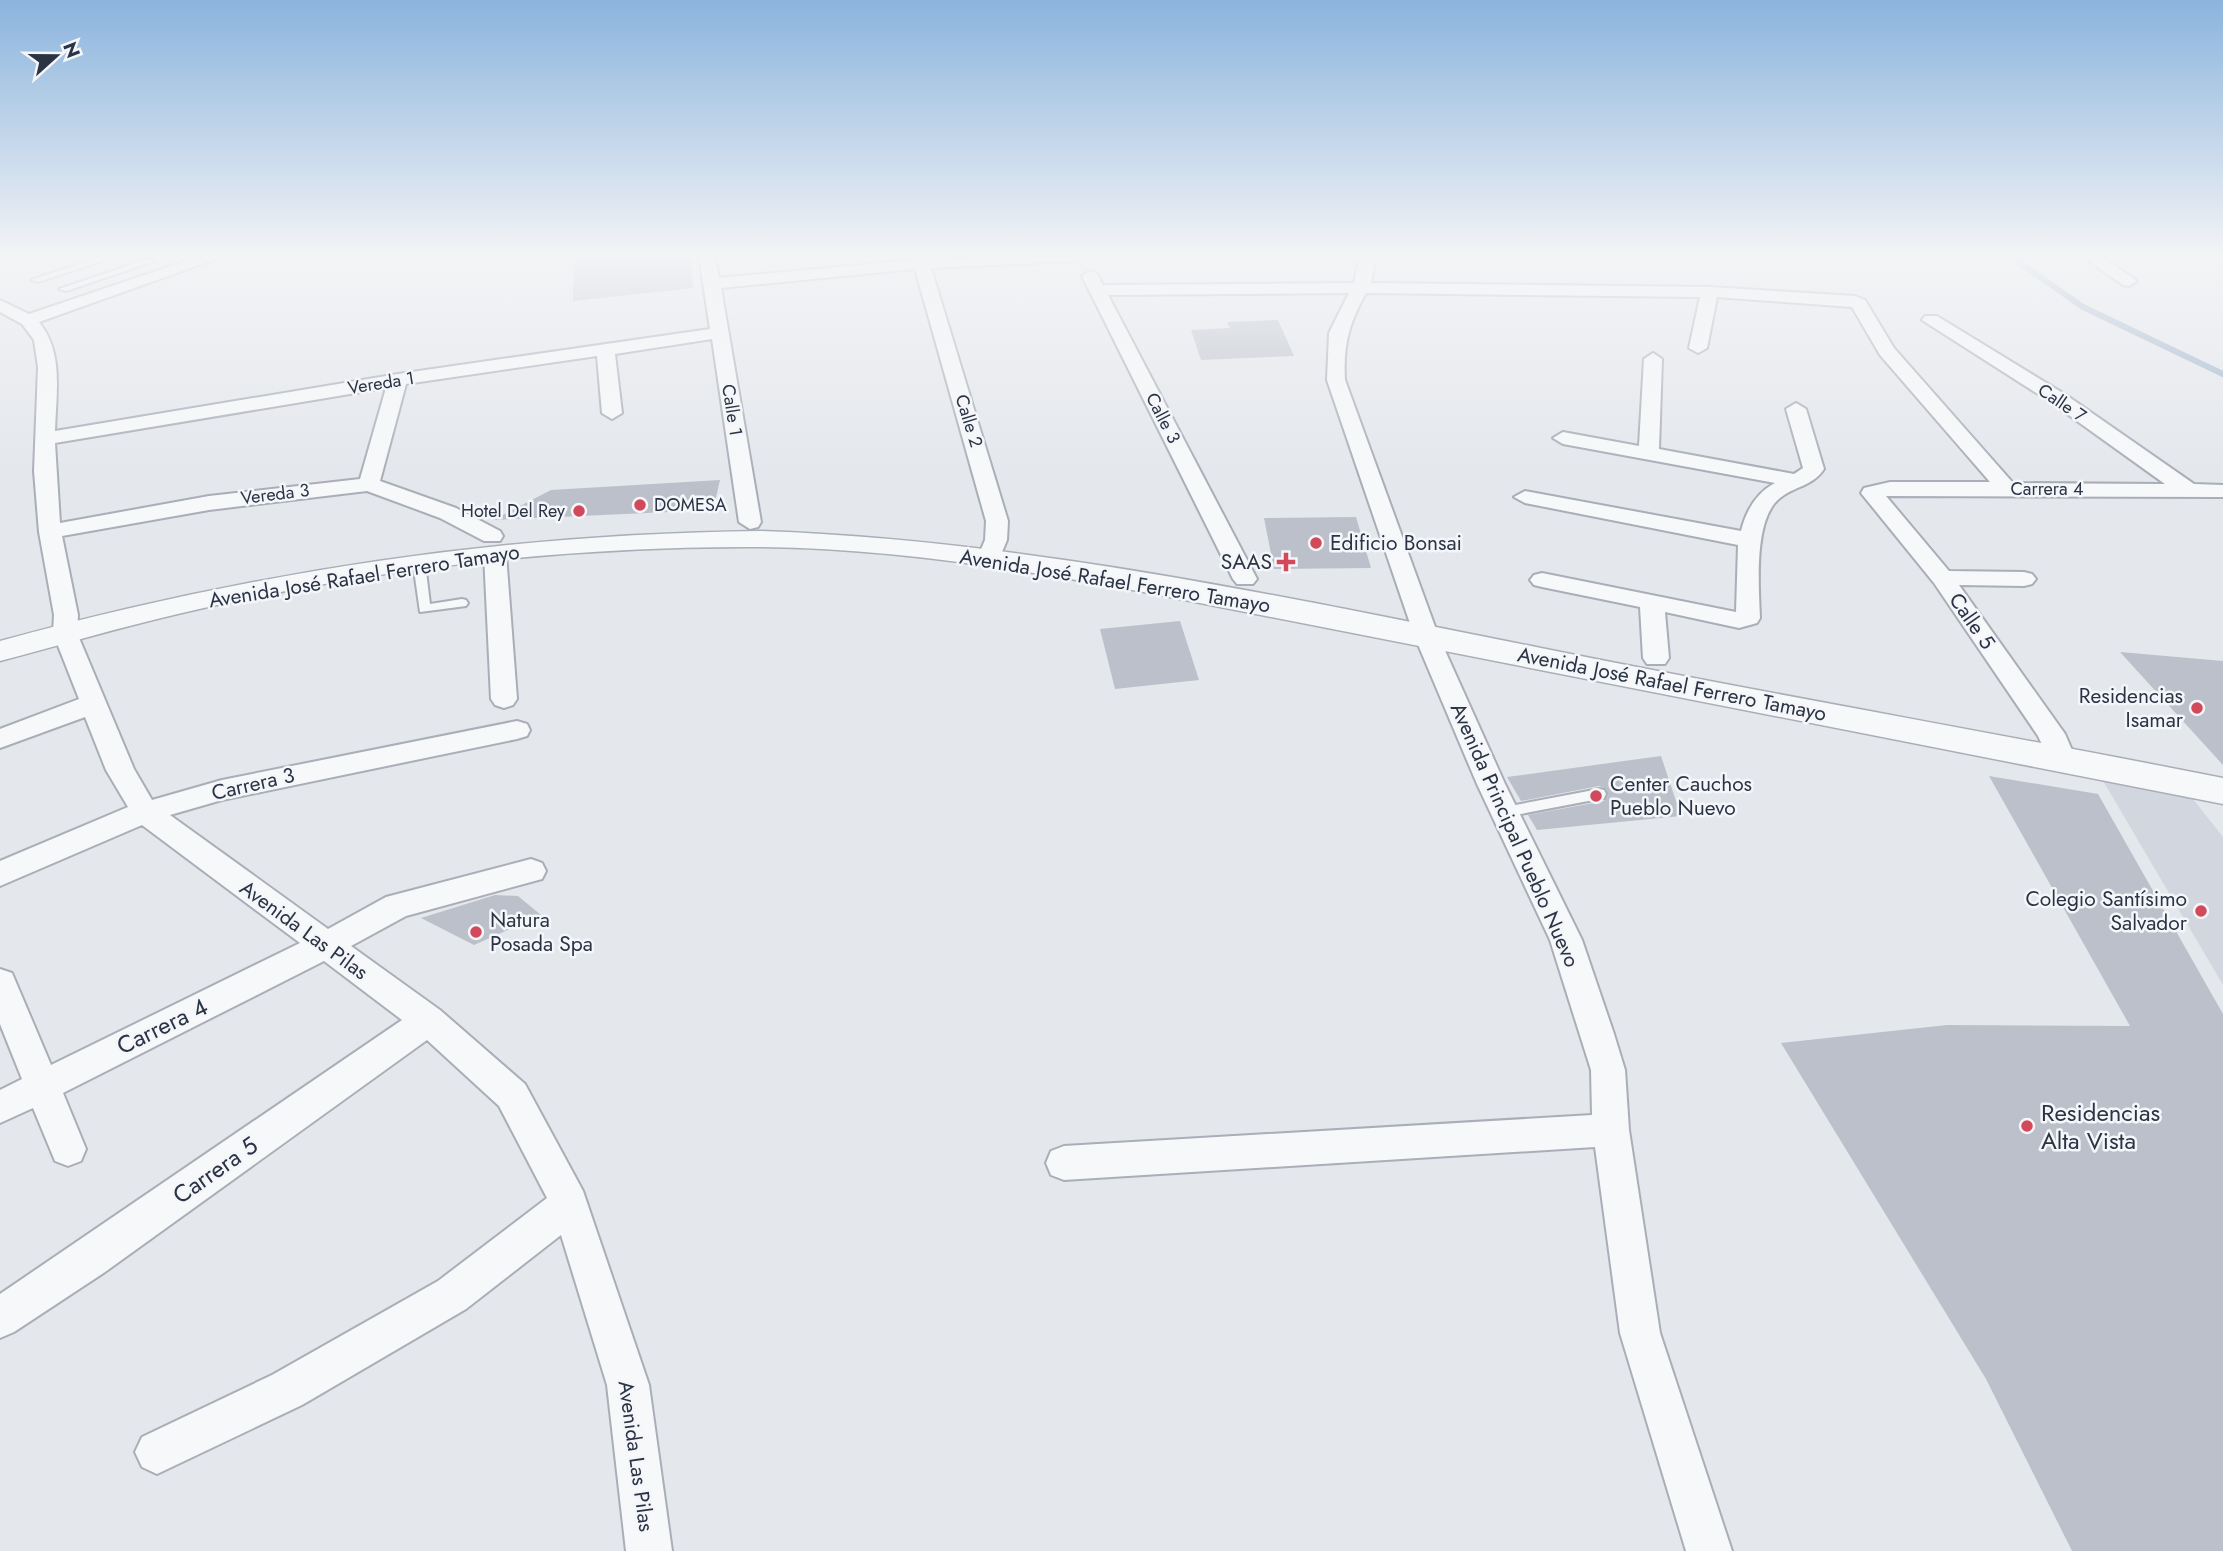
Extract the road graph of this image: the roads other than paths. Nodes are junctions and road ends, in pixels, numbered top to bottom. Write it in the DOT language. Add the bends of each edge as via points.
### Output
graph roads {
  1 [pos="34,328"];
  2 [pos="718,328"];
  3 [pos="943,328"];
  4 [pos="1117,328"];
  5 [pos="1339,328"];
  6 [pos="1702,328"];
  7 [pos="1873,328"];
  8 [pos="1945,328"];
  9 [pos="719,333"];
  10 [pos="1698,348"];
  11 [pos="605,349"];
  12 [pos="1653,359"];
  13 [pos="398,380"];
  14 [pos="1796,409"];
  15 [pos="612,413"];
  16 [pos="1563,438"];
  17 [pos="44,439"];
  18 [pos="1648,452"];
  19 [pos="1800,481"];
  20 [pos="369,484"];
  21 [pos="2007,489"];
  22 [pos="2189,491"];
  23 [pos="2223,491"];
  24 [pos="1872,493"];
  25 [pos="1525,497"];
  26 [pos="750,522"];
  27 [pos="50,533"];
  28 [pos="1750,540"];
  29 [pos="494,545"];
  30 [pos="993,549"];
  31 [pos="419,563"];
  32 [pos="1942,578"];
  33 [pos="1245,579"];
  34 [pos="2024,579"];
  35 [pos="1542,580"];
  36 [pos="1652,602"];
  37 [pos="462,603"];
  38 [pos="1422,623"];
  39 [pos="65,624"];
  40 [pos="0,632"];
  41 [pos="0,651"];
  42 [pos="1657,658"];
  43 [pos="503,699"];
  44 [pos="95,703"];
  45 [pos="517,730"];
  46 [pos="0,739"];
  47 [pos="2056,746"];
  48 [pos="2223,768"];
  49 [pos="2223,791"];
  50 [pos="1599,794"];
  51 [pos="145,811"];
  52 [pos="1505,812"];
  53 [pos="531,871"];
  54 [pos="0,874"];
  55 [pos="324,946"];
  56 [pos="0,983"];
  57 [pos="428,1020"];
  58 [pos="43,1085"];
  59 [pos="0,1107"];
  60 [pos="1611,1130"];
  61 [pos="68,1149"];
  62 [pos="1064,1163"];
  63 [pos="570,1204"];
  64 [pos="0,1318"];
  65 [pos="156,1452"];
  66 [pos="649,1551"];
  67 [pos="1709,1551"];
  1 -- 17 [label="street, Avenida Las Pilas" via="43,339"];
  2 -- 9 [label="street, Calle 1"];
  3 -- 30 [label="street, Calle 2" via="997,521"];
  4 -- 33 [label="street, Calle 3"];
  5 -- 38 [label="street, Avenida Principal Pueblo Nuevo" via="1336,380"];
  6 -- 10 [label="street"];
  7 -- 21 [label="street" via="1886,351"];
  8 -- 22 [label="street, Calle 7" via="2059,399"];
  9 -- 11 [label="street, Vereda 1"];
  9 -- 26 [label="street, Calle 1"];
  11 -- 13 [label="street, Vereda 1"];
  11 -- 15 [label="street"];
  12 -- 18 [label="street"];
  13 -- 17 [label="street, Vereda 1"];
  13 -- 20 [label="street"];
  14 -- 19 [label="street" via="1814,469"];
  16 -- 18 [label="street"];
  17 -- 27 [label="street, Avenida Las Pilas"];
  18 -- 19 [label="street"];
  19 -- 28 [label="street" via="1768,496"];
  20 -- 27 [label="street, Vereda 3" via="199,504"];
  20 -- 29 [label="street, Vereda 3" via="447,513"];
  21 -- 22 [label="street, Carrera 4"];
  21 -- 24 [label="street, Carrera 4" via="1890,488"];
  22 -- 23 [label="street, Carrera 4"];
  24 -- 32 [label="street, Calle 5"];
  25 -- 28 [label="street"];
  26 -- 29 [label="street, Avenida José Rafael Ferrero Tamayo" via="613,527"];
  26 -- 30 [label="street, Avenida José Rafael Ferrero Tamayo" via="882,527"];
  27 -- 39 [label="street, Avenida Las Pilas"];
  28 -- 36 [label="street" via="1748,618"];
  29 -- 30 [label="street, Avenida José Rafael Ferrero Tamayo" via="756,539"];
  29 -- 31 [label="street, Avenida José Rafael Ferrero Tamayo"];
  29 -- 39 [label="street, Avenida José Rafael Ferrero Tamayo" via="331,560"];
  29 -- 43 [label="street"];
  30 -- 33 [label="street, Avenida José Rafael Ferrero Tamayo"];
  30 -- 38 [label="street, Avenida José Rafael Ferrero Tamayo" via="1065,568"];
  31 -- 37 [label="lane" via="424,608"];
  31 -- 39 [label="street, Avenida José Rafael Ferrero Tamayo"];
  32 -- 34 [label="street"];
  32 -- 47 [label="street, Calle 5"];
  33 -- 38 [label="street, Avenida José Rafael Ferrero Tamayo"];
  35 -- 36 [label="street"];
  36 -- 42 [label="street"];
  38 -- 42 [label="street, Avenida José Rafael Ferrero Tamayo"];
  38 -- 47 [label="street, Avenida José Rafael Ferrero Tamayo" via="1670,685"];
  38 -- 52 [label="street, Avenida Principal Pueblo Nuevo"];
  39 -- 40 [label="street, Avenida José Rafael Ferrero Tamayo"];
  39 -- 41 [label="street, Avenida José Rafael Ferrero Tamayo"];
  39 -- 44 [label="street, Avenida Las Pilas"];
  42 -- 47 [label="street, Avenida José Rafael Ferrero Tamayo"];
  44 -- 46 [label="street"];
  44 -- 51 [label="street, Avenida Las Pilas" via="120,770"];
  45 -- 51 [label="street, Carrera 3" via="222,790"];
  47 -- 48 [label="street, Avenida José Rafael Ferrero Tamayo"];
  47 -- 49 [label="street, Avenida José Rafael Ferrero Tamayo"];
  50 -- 52 [label="lane"];
  51 -- 54 [label="street, Carrera 3"];
  51 -- 55 [label="street, Avenida Las Pilas"];
  52 -- 60 [label="street, Avenida Principal Pueblo Nuevo" via="1566,940 1608,1070"];
  53 -- 55 [label="street, Carrera 4" via="397,905"];
  55 -- 57 [label="street, Avenida Las Pilas"];
  55 -- 58 [label="street, Carrera 4"];
  56 -- 58 [label="street"];
  57 -- 63 [label="street, Avenida Las Pilas" via="512,1096"];
  57 -- 64 [label="street, Carrera 5"];
  58 -- 59 [label="street, Carrera 4"];
  58 -- 61 [label="street"];
  60 -- 62 [label="street"];
  60 -- 67 [label="street, Avenida Principal Pueblo Nuevo" via="1640,1333"];
  63 -- 65 [label="street" via="452,1295 287,1390"];
  63 -- 66 [label="street, Avenida Las Pilas" via="628,1385"];
}
